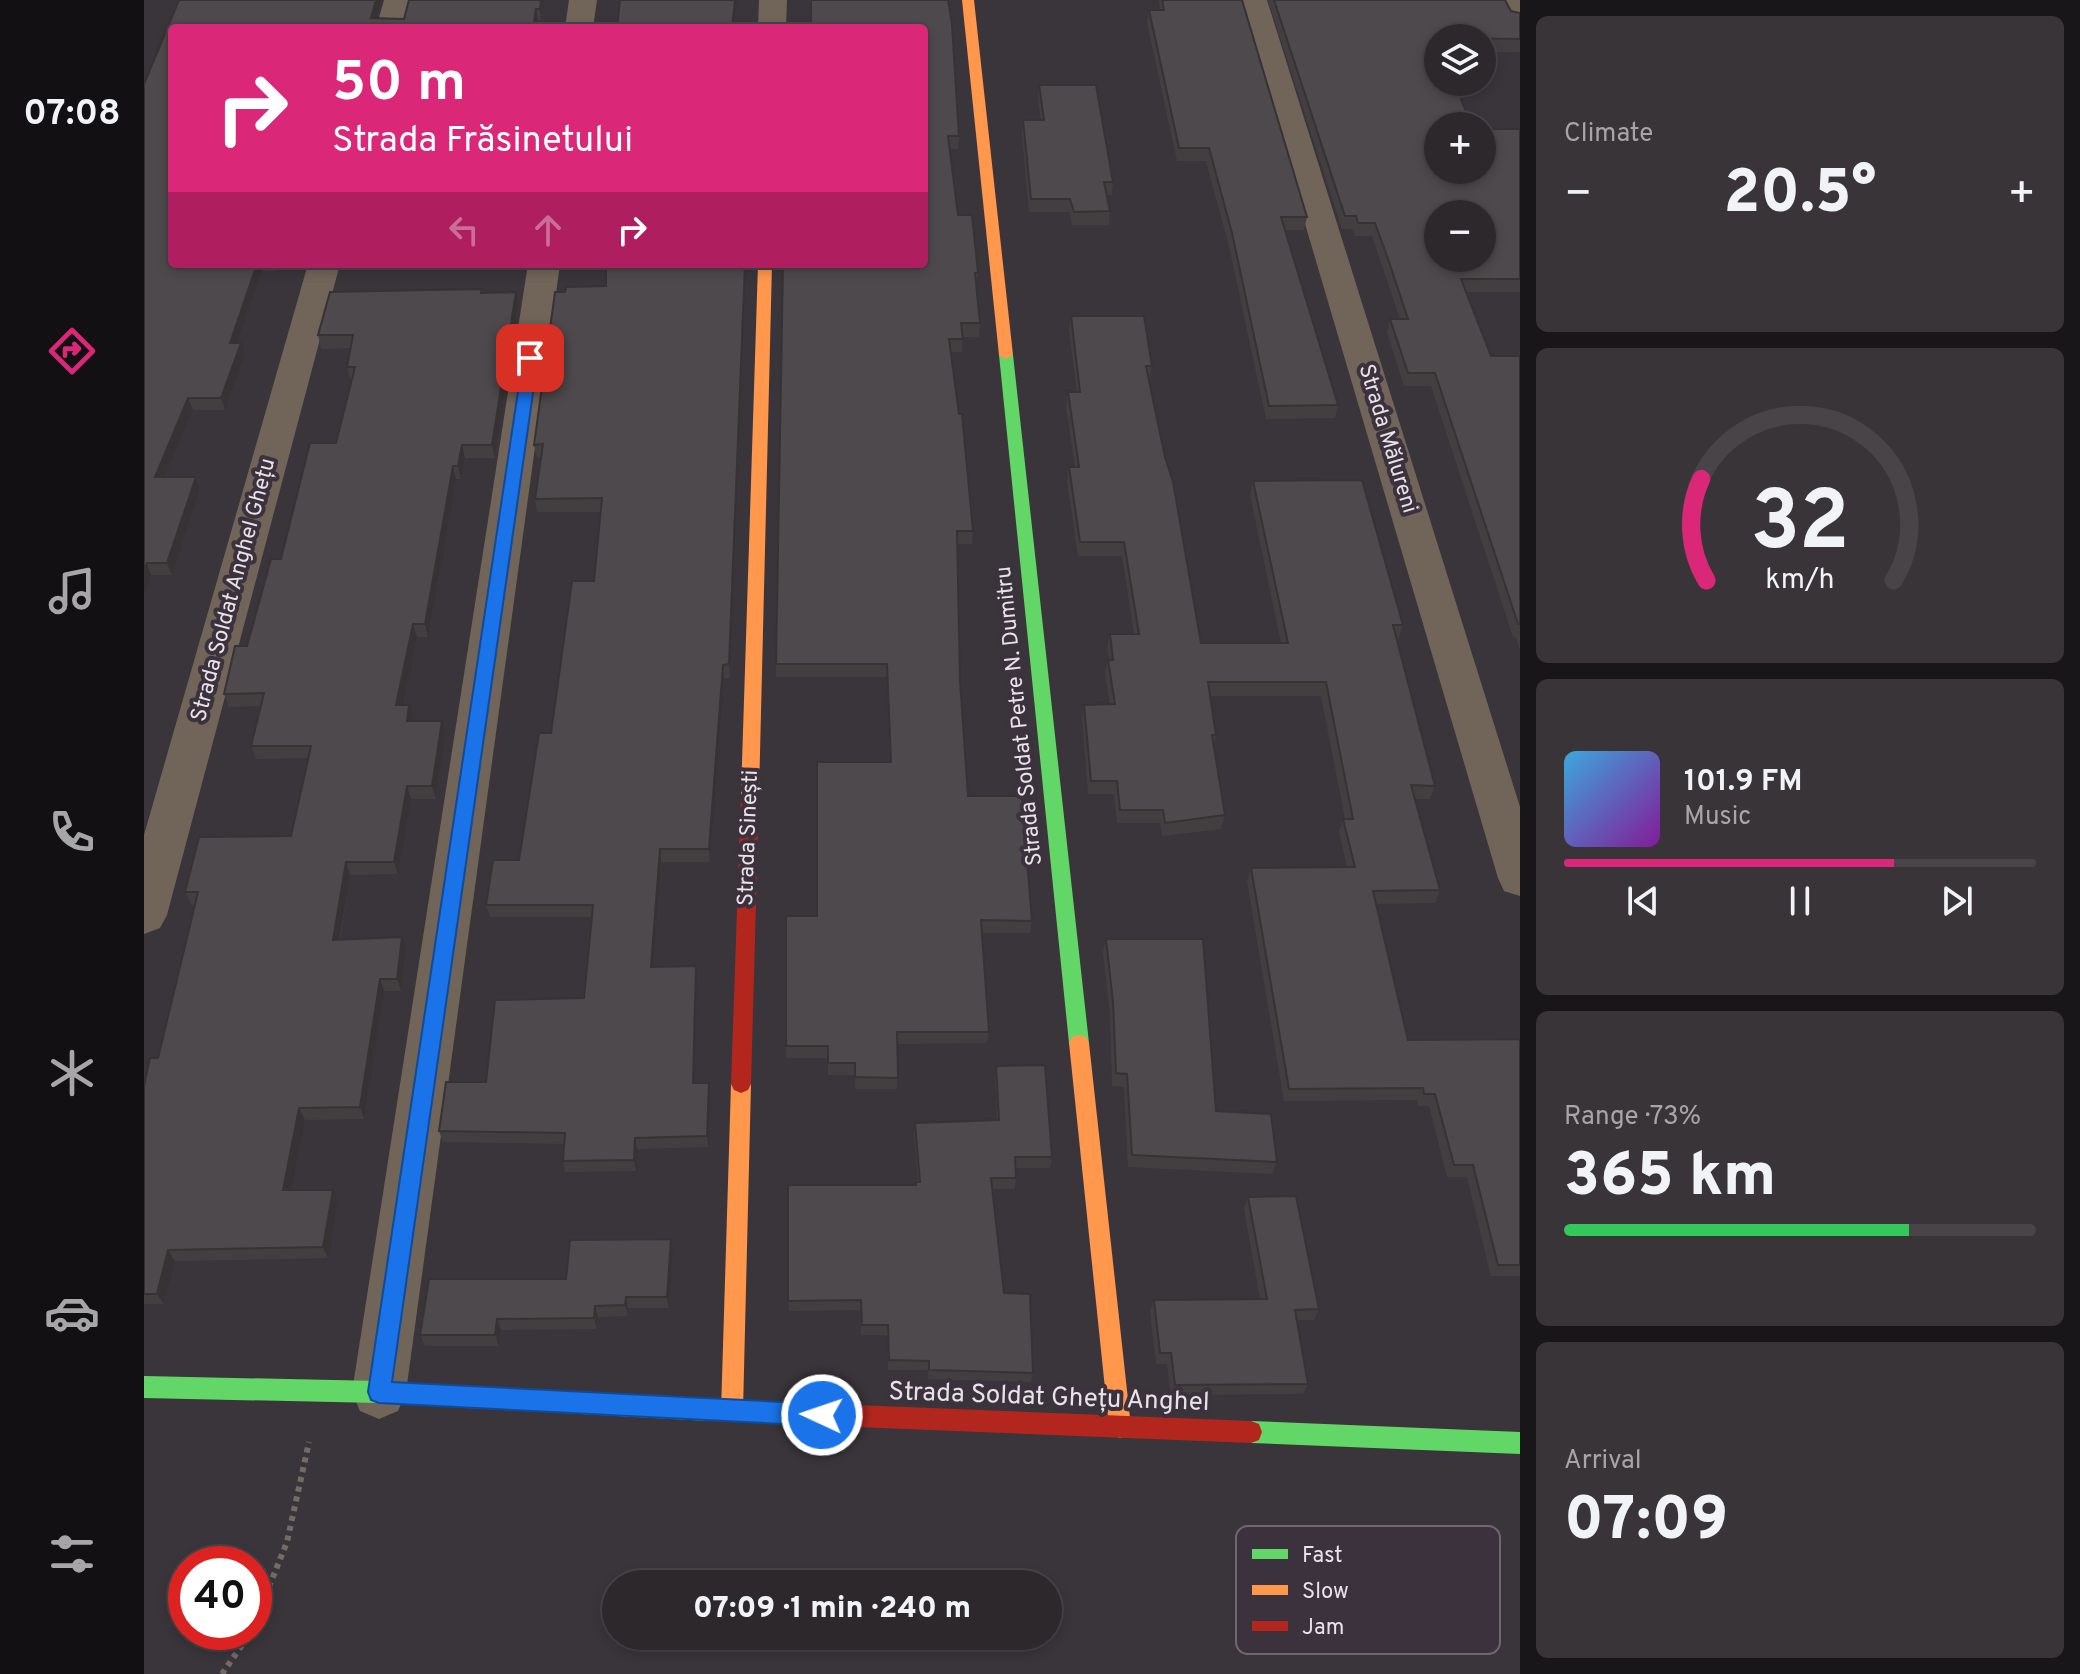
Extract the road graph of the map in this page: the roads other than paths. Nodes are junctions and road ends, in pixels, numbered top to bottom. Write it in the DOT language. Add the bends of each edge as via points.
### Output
graph roads {
  1 [pos="398,0"];
  2 [pos="583,0"];
  3 [pos="773,0"];
  4 [pos="968,0"];
  5 [pos="1253,0"];
  6 [pos="1512,0"];
  7 [pos="1520,16"];
  8 [pos="391,24"];
  9 [pos="580,24"];
  10 [pos="772,24"];
  11 [pos="323,268"];
  12 [pos="543,268"];
  13 [pos="765,268"];
  14 [pos="1520,878"];
  15 [pos="144,915"];
  16 [pos="144,1387"];
  17 [pos="379,1392"];
  18 [pos="732,1411"];
  19 [pos="1120,1427"];
  20 [pos="1520,1443"];
  1 -- 8 [label="street"];
  2 -- 9 [label="street"];
  3 -- 10 [label="street"];
  4 -- 19 [label="street, Strada Soldat Petre N. Dumitru"];
  5 -- 14 [label="street, Strada Mălureni"];
  6 -- 7 [label="street"];
  11 -- 15 [label="street, Strada Soldat Anghel Ghețu"];
  12 -- 17 [label="street"];
  13 -- 18 [label="street, Strada Sinești"];
  16 -- 17 [label="street, Strada Soldat Ghețu Anghel"];
  17 -- 18 [label="street, Strada Soldat Ghețu Anghel"];
  18 -- 19 [label="street, Strada Soldat Ghețu Anghel"];
  19 -- 20 [label="street, Strada Soldat Ghețu Anghel"];
}
